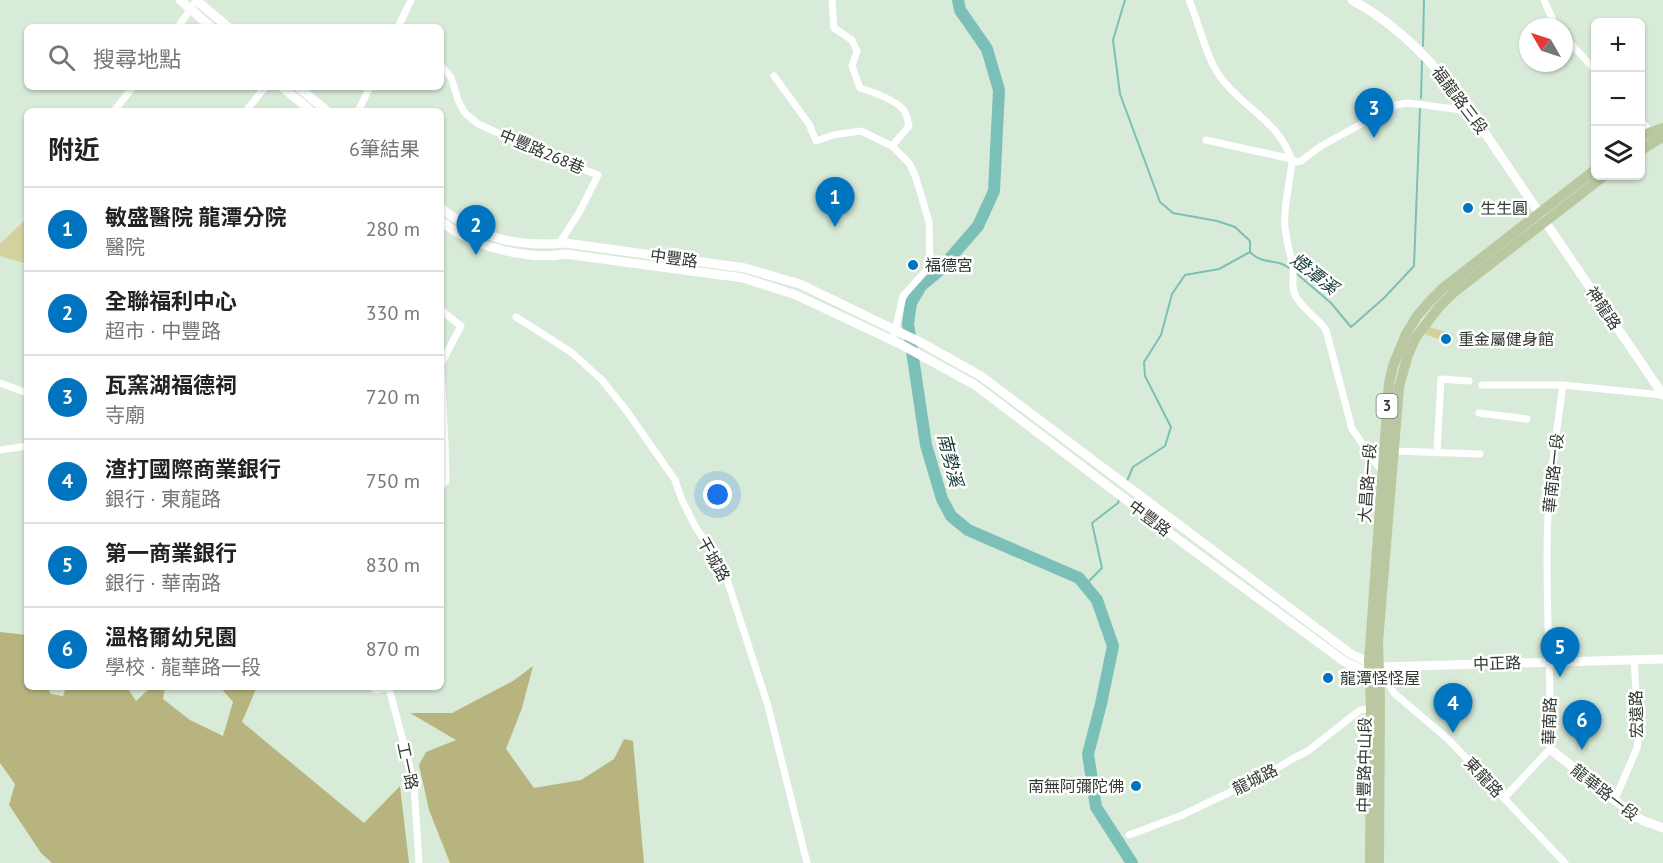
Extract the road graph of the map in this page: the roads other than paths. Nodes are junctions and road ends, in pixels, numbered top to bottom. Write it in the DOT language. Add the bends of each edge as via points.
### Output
graph roads {
  1 [pos="180,0"];
  2 [pos="196,0"];
  3 [pos="411,0"];
  4 [pos="832,0"];
  5 [pos="1189,0"];
  6 [pos="1352,0"];
  7 [pos="1544,0"];
  8 [pos="190,10"];
  9 [pos="1552,18"];
  10 [pos="180,24"];
  11 [pos="207,24"];
  12 [pos="224,24"];
  13 [pos="399,24"];
  14 [pos="1573,46"];
  15 [pos="1591,65"];
  16 [pos="444,69"];
  17 [pos="774,76"];
  18 [pos="131,90"];
  19 [pos="263,90"];
  20 [pos="286,90"];
  21 [pos="302,90"];
  22 [pos="368,90"];
  23 [pos="116,108"];
  24 [pos="248,108"];
  25 [pos="307,108"];
  26 [pos="323,108"];
  27 [pos="360,108"];
  28 [pos="1470,111"];
  29 [pos="1645,125"];
  30 [pos="1663,128"];
  31 [pos="1651,132"];
  32 [pos="1645,136"];
  33 [pos="1663,138"];
  34 [pos="1206,140"];
  35 [pos="892,146"];
  36 [pos="1645,148"];
  37 [pos="1292,159"];
  38 [pos="1591,173"];
  39 [pos="1598,180"];
  40 [pos="444,210"];
  41 [pos="1542,217"];
  42 [pos="444,223"];
  43 [pos="559,244"];
  44 [pos="444,312"];
  45 [pos="516,316"];
  46 [pos="899,332"];
  47 [pos="892,340"];
  48 [pos="444,358"];
  49 [pos="1469,381"];
  50 [pos="0,383"];
  51 [pos="1482,385"];
  52 [pos="1563,385"];
  53 [pos="24,392"];
  54 [pos="1663,395"];
  55 [pos="1479,413"];
  56 [pos="1527,418"];
  57 [pos="444,422"];
  58 [pos="24,446"];
  59 [pos="0,450"];
  60 [pos="1081,451"];
  61 [pos="1394,451"];
  62 [pos="1437,453"];
  63 [pos="1480,454"];
  64 [pos="1074,460"];
  65 [pos="1383,473"];
  66 [pos="444,483"];
  67 [pos="1663,659"];
  68 [pos="1634,660"];
  69 [pos="1369,661"];
  70 [pos="1549,662"];
  71 [pos="1374,670"];
  72 [pos="390,690"];
  73 [pos="1371,709"];
  74 [pos="1550,749"];
  75 [pos="1504,798"];
  76 [pos="1615,799"];
  77 [pos="1663,828"];
  78 [pos="1129,835"];
  79 [pos="419,863"];
  80 [pos="807,863"];
  81 [pos="1370,863"];
  82 [pos="1378,863"];
  83 [pos="1565,863"];
  1 -- 8 [label="main road"];
  2 -- 8 [label="street"];
  2 -- 12 [label="main road"];
  3 -- 13 [label="street"];
  4 -- 35 [label="street" via="834,28 852,40 857,51 852,66 860,88 898,104 906,113 909,126"];
  5 -- 37 [label="street" via="1220,76 1272,126"];
  6 -- 28 [label="main road, 福龍路三段" via="1393,27 1427,58"];
  7 -- 9 [label="street"];
  8 -- 10 [label="street"];
  8 -- 11 [label="main road"];
  14 -- 15 [label="street"];
  16 -- 43 [label="street, 中豐路268巷" via="451,77 464,112 478,124 598,175"];
  17 -- 35 [label="street" via="809,124 816,141 861,131"];
  18 -- 23 [label="street"];
  19 -- 24 [label="street"];
  20 -- 25 [label="main road"];
  21 -- 26 [label="main road"];
  22 -- 27 [label="street"];
  28 -- 37 [label="street" via="1403,103 1321,146 1301,161"];
  28 -- 41 [label="main road, 福龍路三段"];
  29 -- 31 [label="street"];
  30 -- 31 [label="main road"];
  31 -- 32 [label="main road"];
  33 -- 36 [label="main road"];
  34 -- 37 [label="street"];
  35 -- 46 [label="street" via="910,164 929,222 930,266 903,296"];
  37 -- 65 [label="street" via="1284,225 1293,265 1293,287 1303,306 1326,330 1352,429"];
  38 -- 41 [label="main road, 大昌路一段 / 3"];
  39 -- 41 [label="main road, 大昌路一段 / 3"];
  40 -- 43 [label="main road, 中豐路" via="484,234 521,244"];
  41 -- 54 [label="main road, 神龍路"];
  41 -- 61 [label="main road, 大昌路一段 / 3" via="1453,293 1416,337 1399,387"];
  41 -- 65 [label="main road, 大昌路一段 / 3" via="1443,288 1417,316 1406,334 1389,383"];
  42 -- 47 [label="main road, 中豐路" via="481,244 519,254 564,254 743,278 796,295"];
  43 -- 46 [label="main road, 中豐路" via="745,268 800,284"];
  44 -- 48 [label="street" via="461,326"];
  45 -- 80 [label="street, 干城路" via="571,352 601,379 675,480 696,526 724,570 768,706"];
  46 -- 47 [label="street"];
  46 -- 60 [label="main road, 中豐路" via="981,376"];
  47 -- 64 [label="main road, 中豐路" via="975,385"];
  49 -- 62 [label="street" via="1441,379"];
  50 -- 53 [label="street"];
  51 -- 52 [label="street"];
  52 -- 54 [label="street"];
  52 -- 70 [label="street, 華南路一段" via="1548,516"];
  55 -- 56 [label="street"];
  57 -- 66 [label="street"];
  58 -- 59 [label="street"];
  60 -- 64 [label="main road"];
  60 -- 69 [label="main road, 中豐路" via="1351,654"];
  61 -- 62 [label="street"];
  61 -- 71 [label="main road, 大昌路一段 / 3"];
  62 -- 63 [label="street"];
  64 -- 71 [label="main road, 中豐路" via="1345,662 1359,670"];
  65 -- 69 [label="main road, 大昌路一段 / 3"];
  67 -- 68 [label="main road, 中正路"];
  68 -- 70 [label="main road, 中正路"];
  68 -- 76 [label="street, 宏遠路" via="1640,735"];
  69 -- 71 [label="main road, 大昌路一段 / 3"];
  70 -- 71 [label="main road, 中正路"];
  70 -- 74 [label="street, 華南路"];
  71 -- 73 [label="main road, 中豐路中山段 / 3"];
  71 -- 75 [label="street, 東龍路" via="1394,693 1449,739"];
  71 -- 82 [label="main road, 中豐路中山段 / 3" via="1380,699"];
  72 -- 79 [label="street, 工一路" via="414,783"];
  73 -- 78 [label="street, 龍城路" via="1359,710 1308,751 1264,776 1180,816"];
  73 -- 81 [label="main road, 中豐路中山段 / 3"];
  74 -- 75 [label="street, 華南路"];
  74 -- 76 [label="main road, 龍華路一段"];
  75 -- 83 [label="street, 東龍路"];
  76 -- 77 [label="main road, 龍華路一段" via="1635,816"];
}
